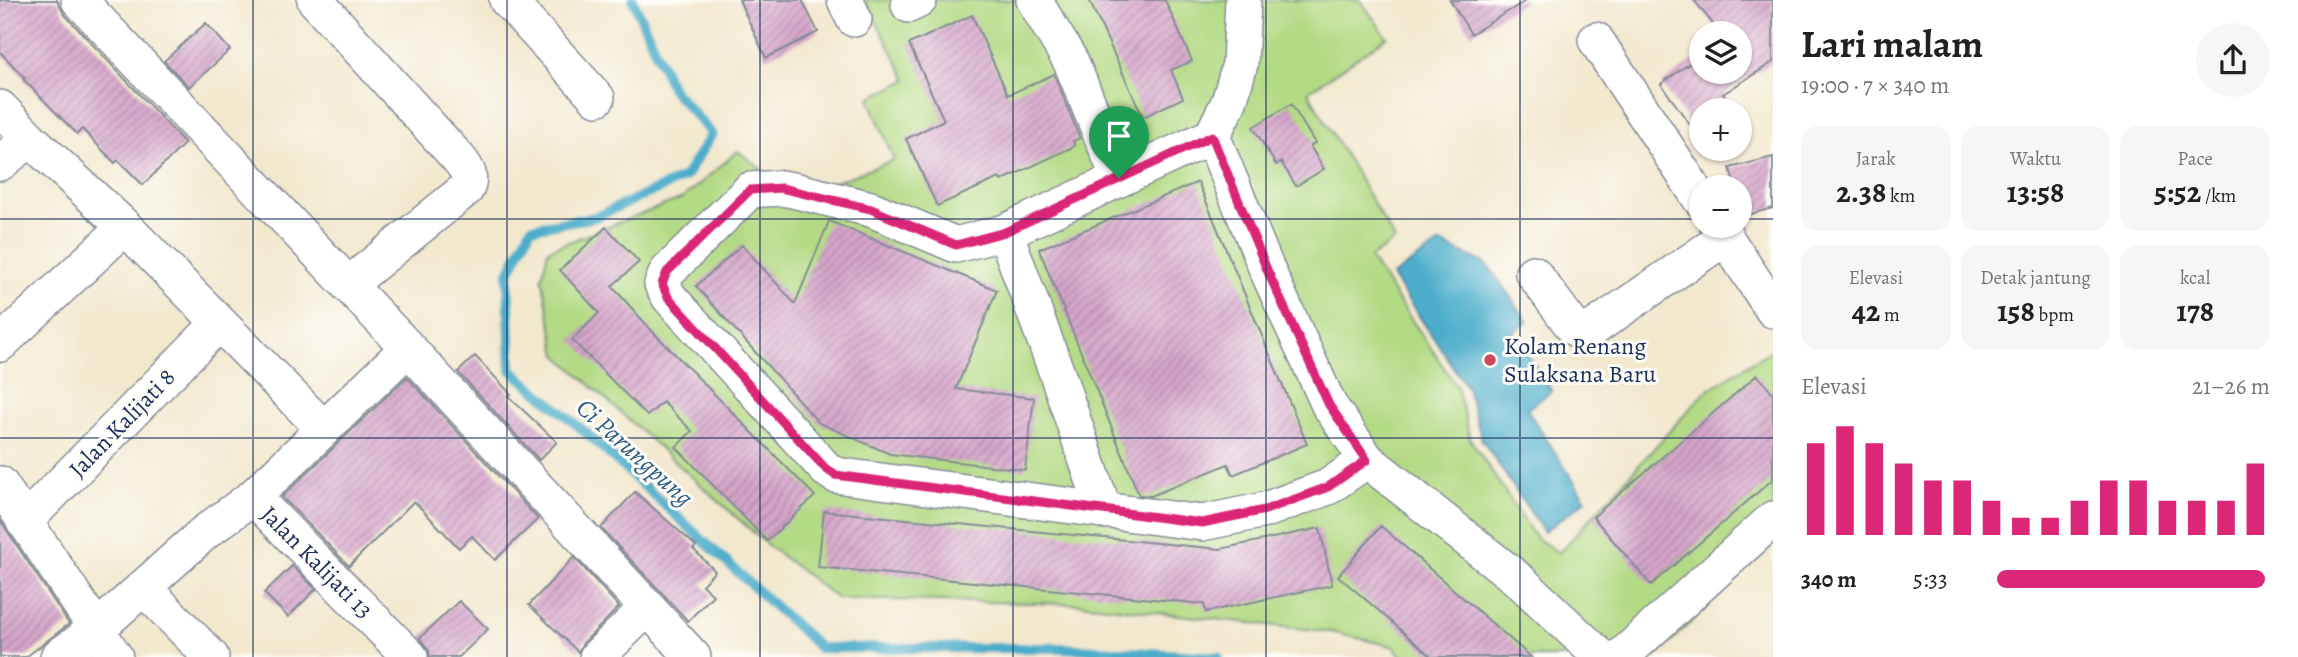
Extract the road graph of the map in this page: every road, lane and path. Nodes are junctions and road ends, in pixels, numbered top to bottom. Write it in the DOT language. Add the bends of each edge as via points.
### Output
graph roads {
  1 [pos="79,0"];
  2 [pos="315,0"];
  3 [pos="506,0"];
  4 [pos="1034,0"];
  5 [pos="1242,0"];
  6 [pos="1596,40"];
  7 [pos="597,98"];
  8 [pos="0,108"];
  9 [pos="1212,136"];
  10 [pos="30,139"];
  11 [pos="0,163"];
  12 [pos="1119,178"];
  13 [pos="1689,182"];
  14 [pos="125,227"];
  15 [pos="1005,232"];
  16 [pos="1713,238"];
  17 [pos="1731,238"];
  18 [pos="1761,263"];
  19 [pos="1532,273"];
  20 [pos="348,285"];
  21 [pos="1773,310"];
  22 [pos="219,323"];
  23 [pos="0,344"];
  24 [pos="408,348"];
  25 [pos="324,429"];
  26 [pos="1367,460"];
  27 [pos="0,484"];
  28 [pos="253,498"];
  29 [pos="1104,512"];
  30 [pos="1773,519"];
  31 [pos="24,522"];
  32 [pos="144,588"];
  33 [pos="648,607"];
  34 [pos="106,643"];
  35 [pos="58,657"];
  36 [pos="211,657"];
  37 [pos="410,657"];
  38 [pos="597,657"];
  39 [pos="694,657"];
  40 [pos="1601,657"];
  41 [pos="1621,657"];
  1 -- 20 [label="street"];
  2 -- 20 [label="street" via="459,159 470,181"];
  3 -- 7 [label="street"];
  4 -- 12 [label="street" via="1071,62"];
  5 -- 9 [label="street" via="1240,64"];
  6 -- 13 [label="street"];
  8 -- 10 [label="street"];
  9 -- 12 [label="street"];
  9 -- 26 [label="street" via="1329,405"];
  10 -- 11 [label="street"];
  10 -- 14 [label="street"];
  12 -- 15 [label="street"];
  14 -- 22 [label="street"];
  14 -- 23 [label="street"];
  15 -- 29 [label="street"];
  15 -- 29 [label="street" via="949,244 871,209 781,188 753,189 667,272 662,284 668,297 835,475"];
  16 -- 19 [label="street" via="1582,333"];
  17 -- 18 [label="street"];
  18 -- 21 [label="street"];
  20 -- 24 [label="street"];
  22 -- 25 [label="street"];
  22 -- 31 [label="street, Jalan Kalijati 8"];
  24 -- 25 [label="street"];
  24 -- 33 [label="street"];
  25 -- 28 [label="street"];
  26 -- 29 [label="street" via="1328,487 1265,510 1202,523"];
  26 -- 40 [label="street" via="1520,581"];
  27 -- 31 [label="street"];
  28 -- 32 [label="street" via="204,533"];
  28 -- 37 [label="street, Jalan Kalijati 13"];
  30 -- 41 [label="street"];
  31 -- 34 [label="street"];
  32 -- 34 [label="street"];
  32 -- 36 [label="street"];
  33 -- 38 [label="street"];
  33 -- 39 [label="street"];
  34 -- 35 [label="street"];
}
